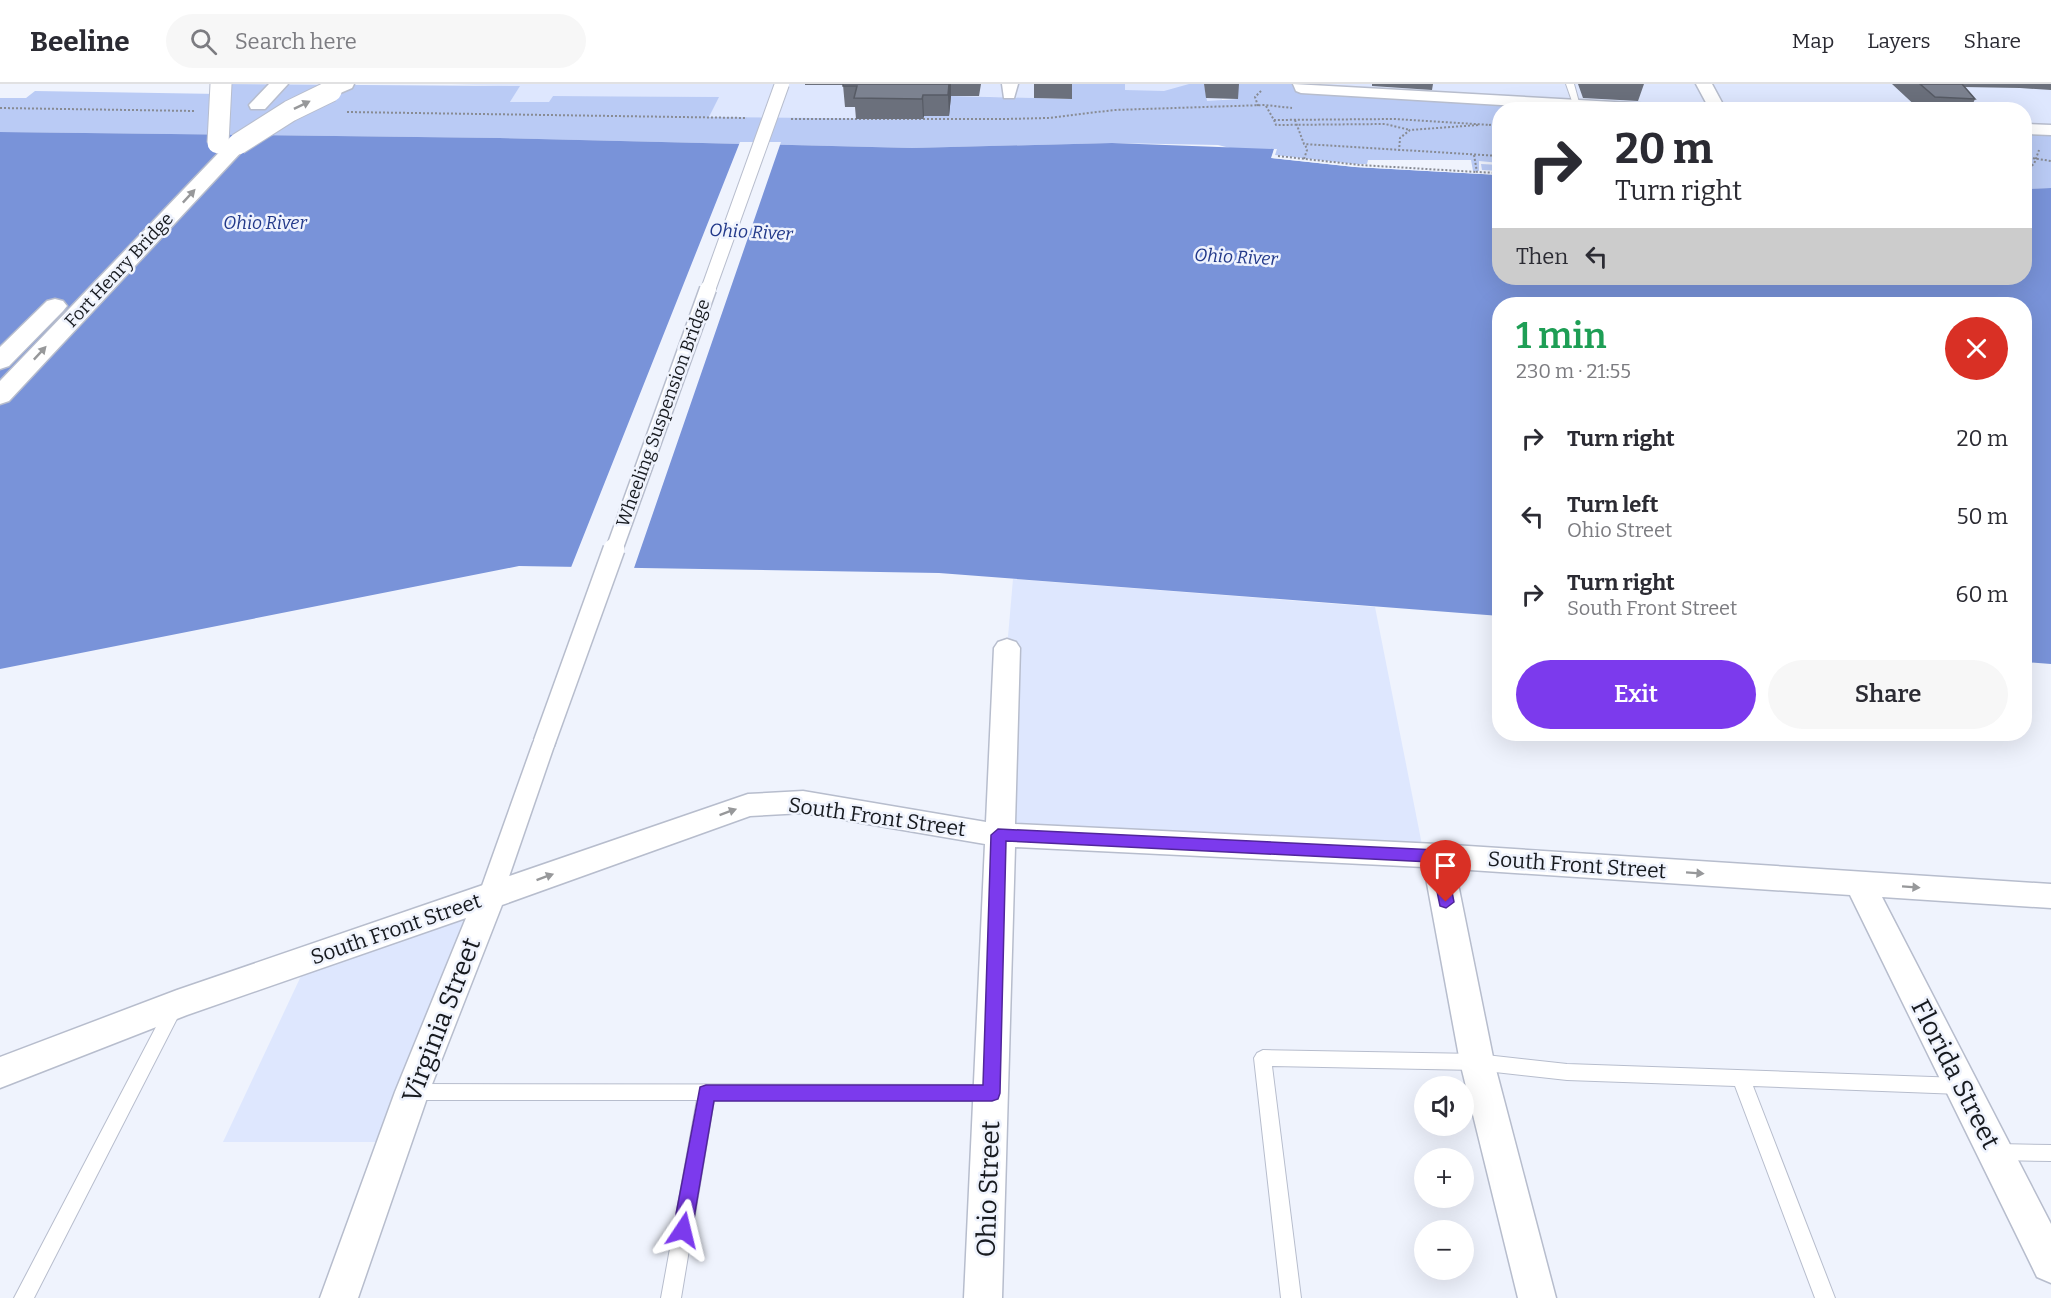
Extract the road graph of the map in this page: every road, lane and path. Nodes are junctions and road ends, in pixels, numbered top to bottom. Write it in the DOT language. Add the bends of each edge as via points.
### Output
graph roads {
  1 [pos="221,84"];
  2 [pos="274,84"];
  3 [pos="279,84"];
  4 [pos="298,84"];
  5 [pos="782,84"];
  6 [pos="1570,84"];
  7 [pos="1704,84"];
  8 [pos="1301,86"];
  9 [pos="338,87"];
  10 [pos="1262,90"];
  11 [pos="1546,102"];
  12 [pos="1576,102"];
  13 [pos="1714,102"];
  14 [pos="258,105"];
  15 [pos="1265,105"];
  16 [pos="1258,106"];
  17 [pos="1363,119"];
  18 [pos="1275,120"];
  19 [pos="1295,120"];
  20 [pos="1297,124"];
  21 [pos="1359,124"];
  22 [pos="1491,125"];
  23 [pos="2032,129"];
  24 [pos="1410,130"];
  25 [pos="2051,130"];
  26 [pos="228,144"];
  27 [pos="1304,144"];
  28 [pos="1399,151"];
  29 [pos="1474,155"];
  30 [pos="1278,156"];
  31 [pos="1492,156"];
  32 [pos="2032,157"];
  33 [pos="2037,157"];
  34 [pos="1304,159"];
  35 [pos="2051,161"];
  36 [pos="2032,162"];
  37 [pos="1477,172"];
  38 [pos="1492,173"];
  39 [pos="0,361"];
  40 [pos="0,396"];
  41 [pos="1007,648"];
  42 [pos="544,743"];
  43 [pos="998,835"];
  44 [pos="1437,856"];
  45 [pos="1860,884"];
  46 [pos="2051,896"];
  47 [pos="490,897"];
  48 [pos="177,1004"];
  49 [pos="1476,1062"];
  50 [pos="0,1073"];
  51 [pos="1741,1078"];
  52 [pos="1962,1086"];
  53 [pos="412,1092"];
  54 [pos="706,1093"];
  55 [pos="992,1093"];
  56 [pos="1995,1152"];
  57 [pos="2051,1153"];
  58 [pos="2051,1264"];
  59 [pos="24,1298"];
  60 [pos="339,1298"];
  61 [pos="671,1298"];
  62 [pos="983,1298"];
  63 [pos="1291,1298"];
  64 [pos="1537,1298"];
  65 [pos="1825,1298"];
  1 -- 26 [label="highway, bridge"];
  2 -- 14 [label="highway"];
  3 -- 14 [label="highway"];
  4 -- 26 [label="highway, bridge"];
  5 -- 42 [label="street, Wheeling Suspension Bridge, bridge"];
  6 -- 12 [label="lane"];
  7 -- 13 [label="street"];
  8 -- 11 [label="street"];
  26 -- 9 [label="highway, one-way, bridge"];
  10 -- 16 [label="path" via="1256,98"];
  14 -- 26 [label="highway"];
  15 -- 18 [label="path"];
  17 -- 19 [label="path"];
  17 -- 21 [label="path"];
  17 -- 22 [label="path"];
  18 -- 19 [label="path"];
  18 -- 20 [label="path" via="1276,125"];
  19 -- 20 [label="path"];
  20 -- 21 [label="path"];
  20 -- 27 [label="path"];
  21 -- 24 [label="path" via="1394,125"];
  22 -- 24 [label="path"];
  23 -- 25 [label="street"];
  24 -- 28 [label="path" via="1399,138"];
  26 -- 39 [label="highway, Fort Henry Bridge"];
  40 -- 26 [label="highway, Fort Henry Bridge, one-way"];
  27 -- 28 [label="path"];
  27 -- 34 [label="path"];
  28 -- 29 [label="path"];
  29 -- 31 [label="path"];
  29 -- 37 [label="path"];
  30 -- 34 [label="path"];
  32 -- 33 [label="path"];
  33 -- 35 [label="path"];
  33 -- 36 [label="path"];
  34 -- 37 [label="path"];
  37 -- 38 [label="path"];
  41 -- 43 [label="street, Ohio Street"];
  42 -- 47 [label="street, Virginia Street"];
  43 -- 44 [label="street, South Front Street"];
  47 -- 43 [label="street, South Front Street, one-way" via="748,805 803,802"];
  43 -- 55 [label="street, Ohio Street"];
  44 -- 45 [label="street, South Front Street, one-way"];
  44 -- 49 [label="street"];
  45 -- 46 [label="street, South Front Street, one-way"];
  45 -- 52 [label="street, Florida Street"];
  47 -- 48 [label="street, South Front Street"];
  47 -- 53 [label="street, Virginia Street"];
  48 -- 50 [label="street, South Front Street"];
  48 -- 59 [label="lane"];
  49 -- 51 [label="lane" via="1567,1072"];
  49 -- 63 [label="lane" via="1263,1058"];
  49 -- 64 [label="street"];
  51 -- 52 [label="lane"];
  51 -- 65 [label="lane"];
  52 -- 56 [label="street, Florida Street"];
  53 -- 54 [label="lane"];
  53 -- 60 [label="street, Virginia Street"];
  54 -- 55 [label="lane"];
  54 -- 61 [label="lane"];
  55 -- 62 [label="street, Ohio Street"];
  56 -- 57 [label="lane"];
  56 -- 58 [label="street, Florida Street"];
}
